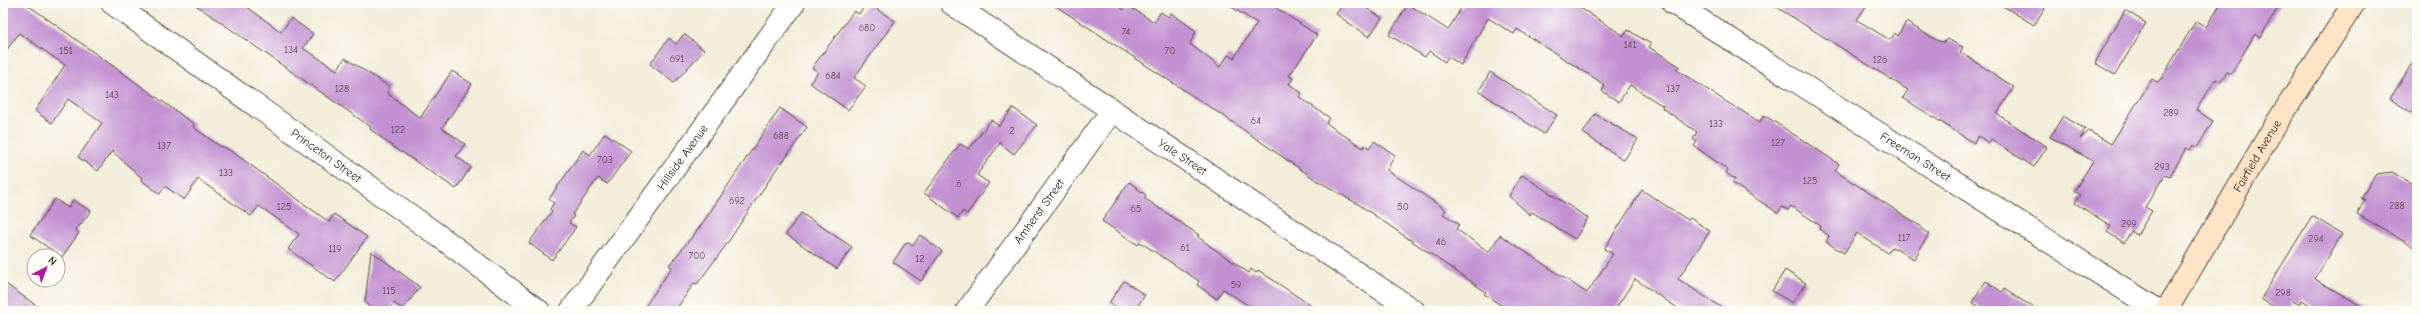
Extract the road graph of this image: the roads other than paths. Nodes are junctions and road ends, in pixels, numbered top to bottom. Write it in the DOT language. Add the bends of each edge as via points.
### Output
graph roads {
  1 [pos="112,3"];
  2 [pos="794,3"];
  3 [pos="951,3"];
  4 [pos="1673,3"];
  5 [pos="2354,3"];
  6 [pos="1111,112"];
  7 [pos="539,311"];
  8 [pos="571,311"];
  9 [pos="967,311"];
  10 [pos="1414,311"];
  11 [pos="2159,311"];
  12 [pos="2166,311"];
  1 -- 7 [label="street, Princeton Street" via="446,241"];
  2 -- 8 [label="street, Hillside Avenue"];
  3 -- 6 [label="street, Yale Street"];
  4 -- 11 [label="street, Freeman Street"];
  5 -- 12 [label="main road, Fairfield Avenue" via="2271,132"];
  6 -- 9 [label="street, Amherst Street"];
  6 -- 10 [label="street, Yale Street"];
}
